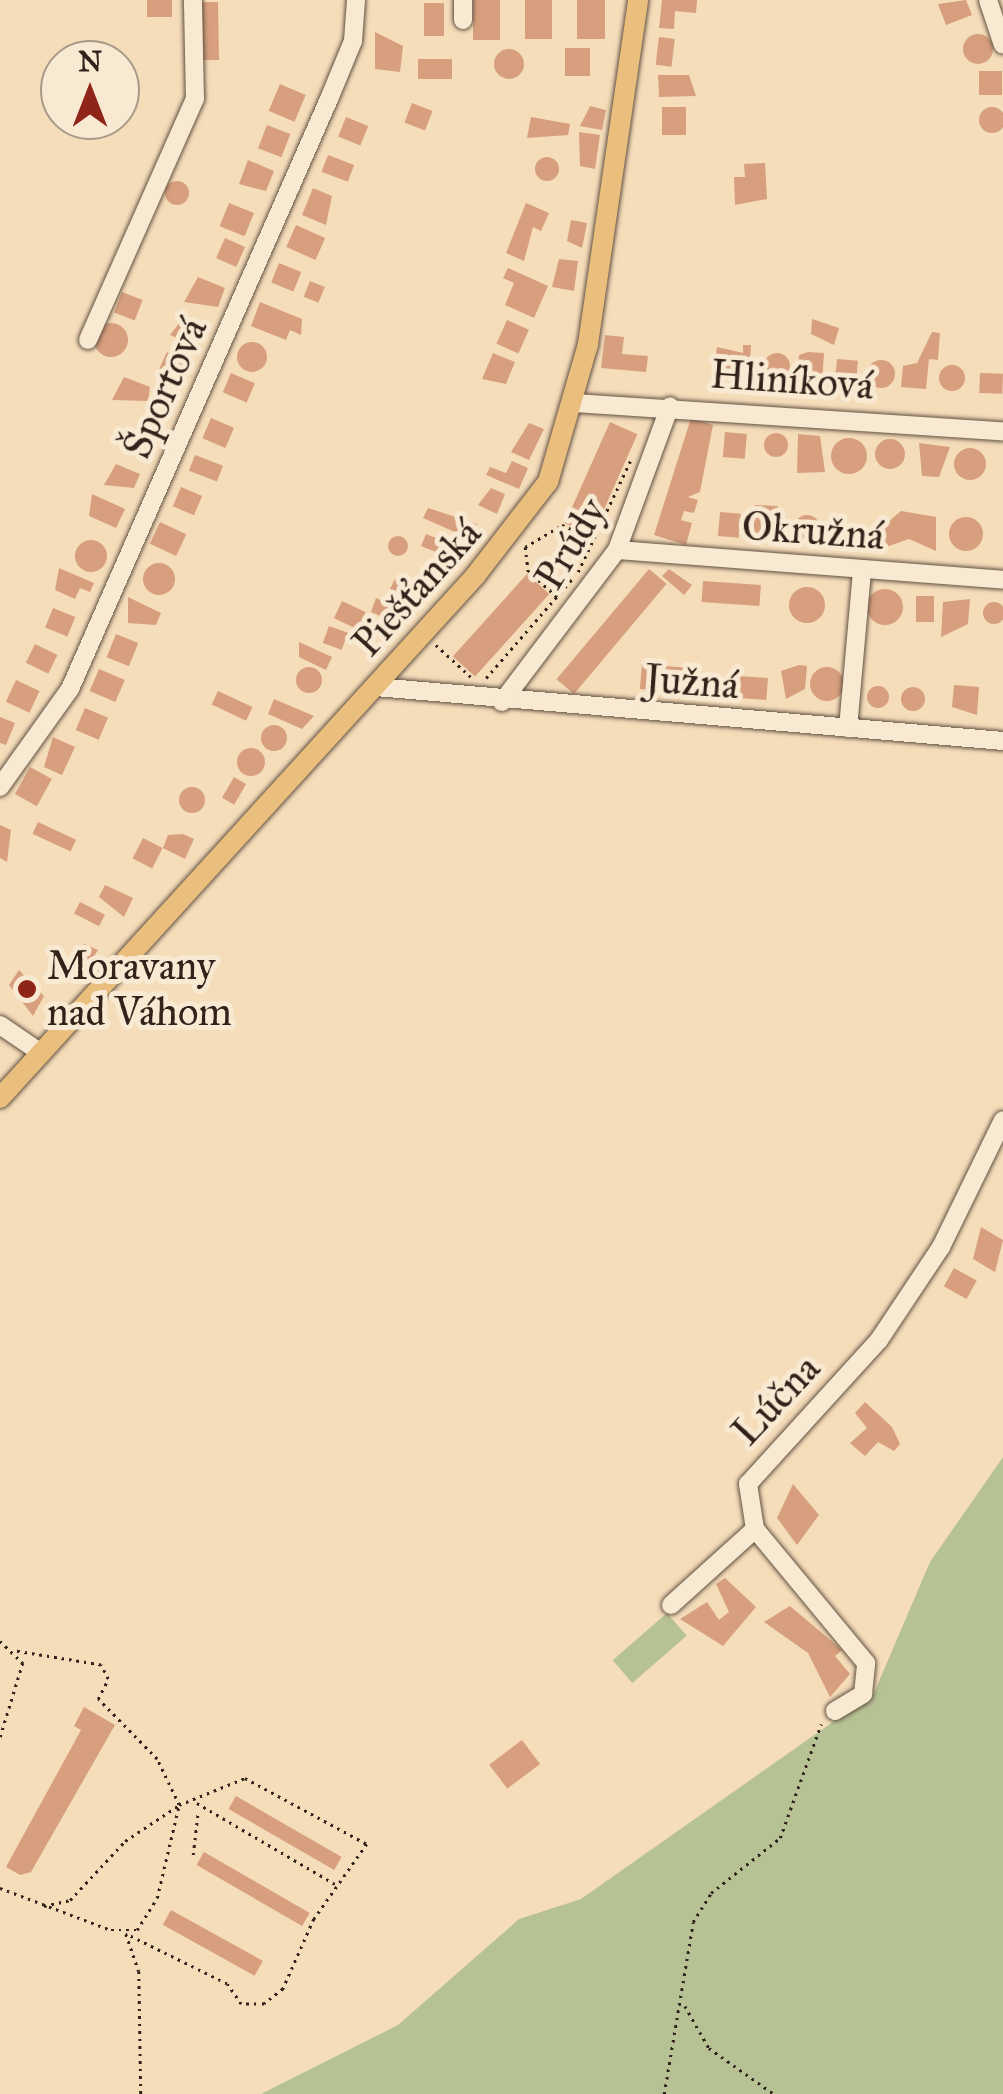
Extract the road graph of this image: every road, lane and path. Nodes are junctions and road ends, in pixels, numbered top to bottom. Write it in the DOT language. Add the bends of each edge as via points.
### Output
graph roads {
  1 [pos="193,0"];
  2 [pos="356,0"];
  3 [pos="463,0"];
  4 [pos="638,0"];
  5 [pos="988,0"];
  6 [pos="463,20"];
  7 [pos="1003,45"];
  8 [pos="88,340"];
  9 [pos="576,403"];
  10 [pos="670,406"];
  11 [pos="1002,423"];
  12 [pos="635,450"];
  13 [pos="594,540"];
  14 [pos="617,550"];
  15 [pos="862,570"];
  16 [pos="1003,580"];
  17 [pos="557,597"];
  18 [pos="434,643"];
  19 [pos="376,687"];
  20 [pos="502,702"];
  21 [pos="848,728"];
  22 [pos="1003,741"];
  23 [pos="0,787"];
  24 [pos="0,1025"];
  25 [pos="41,1053"];
  26 [pos="0,1098"];
  27 [pos="1003,1120"];
  28 [pos="755,1529"];
  29 [pos="671,1605"];
  30 [pos="0,1641"];
  31 [pos="15,1651"];
  32 [pos="836,1712"];
  33 [pos="0,1738"];
  34 [pos="196,1802"];
  35 [pos="179,1805"];
  36 [pos="198,1810"];
  37 [pos="193,1855"];
  38 [pos="337,1885"];
  39 [pos="0,1888"];
  40 [pos="44,1906"];
  41 [pos="126,1934"];
  42 [pos="684,2003"];
  43 [pos="141,2094"];
  44 [pos="664,2094"];
  45 [pos="774,2094"];
  1 -- 8 [label="street" via="195,99"];
  2 -- 23 [label="street, Športová" via="353,41 329,99 70,690"];
  3 -- 6 [label="street"];
  4 -- 9 [label="main road, Piešťanská"];
  5 -- 7 [label="street"];
  9 -- 10 [label="street, Hliníková"];
  9 -- 19 [label="main road, Piešťanská" via="548,482 516,528"];
  10 -- 11 [label="street, Hliníková" via="755,402"];
  10 -- 14 [label="street, Prúdy"];
  12 -- 13 [label="path"];
  13 -- 17 [label="path"];
  13 -- 17 [label="path" via="562,525 525,547 528,572"];
  14 -- 15 [label="street, Okružná"];
  14 -- 20 [label="street, Prúdy"];
  15 -- 16 [label="street, Okružná"];
  15 -- 21 [label="street"];
  17 -- 18 [label="path" via="480,685"];
  19 -- 20 [label="street, Južná"];
  19 -- 25 [label="main road, Piešťanská"];
  20 -- 21 [label="street, Južná"];
  21 -- 22 [label="street, Južná"];
  24 -- 25 [label="street"];
  25 -- 26 [label="main road, Piešťanská"];
  27 -- 28 [label="street, Lúčna" via="941,1248 879,1340 748,1484"];
  28 -- 29 [label="street"];
  28 -- 32 [label="street" via="866,1663 863,1694"];
  30 -- 31 [label="path"];
  31 -- 33 [label="path" via="22,1685"];
  31 -- 35 [label="path" via="102,1665 108,1679 98,1699 157,1760"];
  32 -- 42 [label="path" via="801,1767 780,1838 711,1893 693,1922"];
  34 -- 35 [label="path"];
  34 -- 36 [label="path"];
  34 -- 38 [label="path" via="245,1778 367,1844"];
  35 -- 40 [label="path" via="125,1841 70,1900"];
  35 -- 41 [label="path" via="150,1916"];
  36 -- 37 [label="path"];
  36 -- 38 [label="path"];
  38 -- 41 [label="path" via="283,1989 264,2004 241,2004 227,1984"];
  39 -- 40 [label="path"];
  40 -- 41 [label="path"];
  41 -- 43 [label="path" via="139,1971"];
  42 -- 44 [label="path"];
  42 -- 45 [label="path" via="709,2048"];
}
